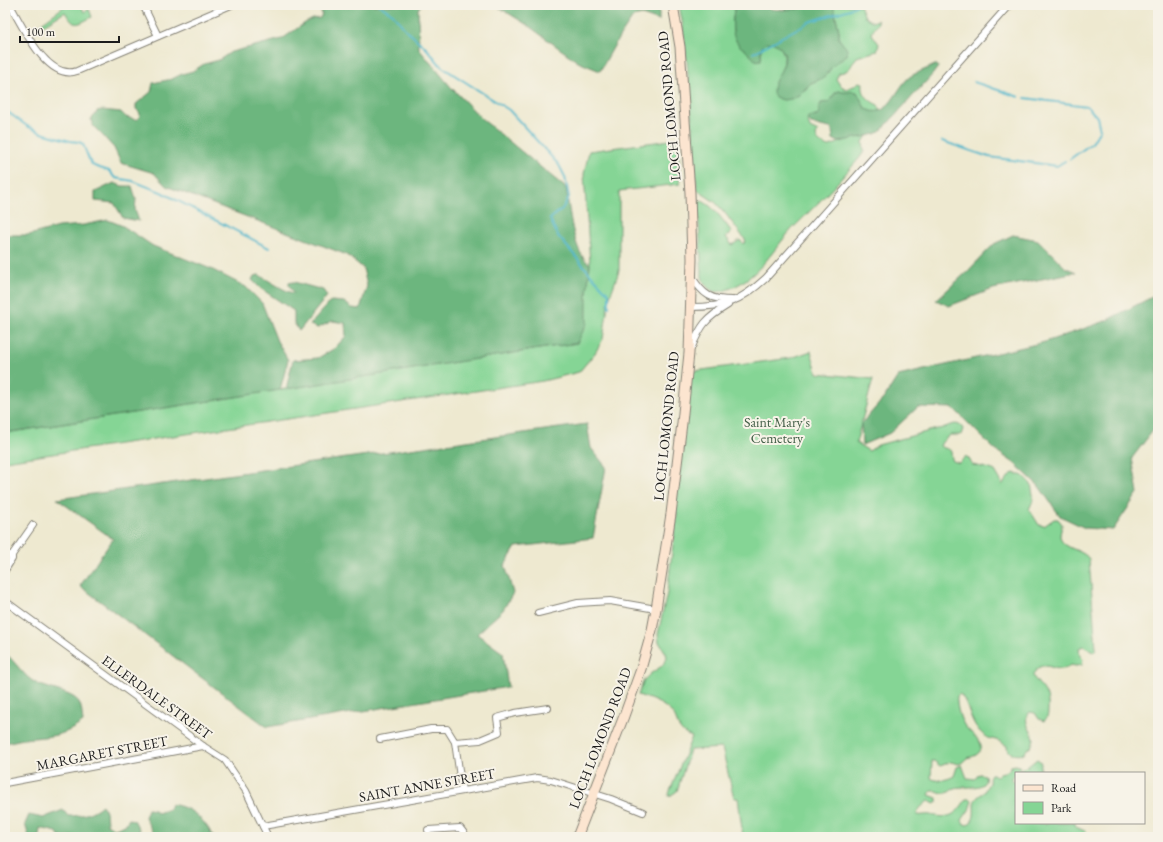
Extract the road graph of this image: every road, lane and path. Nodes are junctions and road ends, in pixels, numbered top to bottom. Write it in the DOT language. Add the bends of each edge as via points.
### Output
graph roads {
  1 [pos="10,5"];
  2 [pos="143,5"];
  3 [pos="231,5"];
  4 [pos="672,5"];
  5 [pos="1009,5"];
  6 [pos="158,36"];
  7 [pos="692,277"];
  8 [pos="738,300"];
  9 [pos="691,307"];
  10 [pos="689,354"];
  11 [pos="33,525"];
  12 [pos="12,555"];
  13 [pos="5,558"];
  14 [pos="5,570"];
  15 [pos="5,601"];
  16 [pos="656,609"];
  17 [pos="538,613"];
  18 [pos="548,708"];
  19 [pos="380,738"];
  20 [pos="455,742"];
  21 [pos="203,746"];
  22 [pos="5,783"];
  23 [pos="462,791"];
  24 [pos="595,794"];
  25 [pos="643,812"];
  26 [pos="263,826"];
  27 [pos="428,830"];
  28 [pos="268,837"];
  29 [pos="467,837"];
  30 [pos="577,837"];
  1 -- 6 [label="street" via="31,41 44,57 56,69 68,73"];
  2 -- 6 [label="street"];
  3 -- 6 [label="street"];
  4 -- 7 [label="main road, LOCH LOMOND ROAD" via="680,47 690,193"];
  5 -- 8 [label="street" via="770,273"];
  7 -- 8 [label="street" via="699,288 712,298"];
  7 -- 9 [label="main road, LOCH LOMOND ROAD"];
  8 -- 9 [label="street" via="711,307"];
  8 -- 10 [label="street" via="706,320"];
  9 -- 10 [label="main road, LOCH LOMOND ROAD"];
  10 -- 16 [label="main road, LOCH LOMOND ROAD"];
  11 -- 12 [label="street"];
  12 -- 13 [label="street"];
  12 -- 14 [label="street"];
  15 -- 21 [label="street, ELLERDALE STREET"];
  16 -- 17 [label="street" via="610,601 578,603"];
  16 -- 24 [label="main road, LOCH LOMOND ROAD" via="641,669"];
  18 -- 20 [label="street" via="497,718 499,732 480,740"];
  19 -- 20 [label="street" via="431,729 447,729"];
  20 -- 23 [label="street"];
  21 -- 22 [label="street, MARGARET STREET"];
  21 -- 26 [label="street, ELLERDALE STREET" via="225,760 246,791"];
  23 -- 24 [label="street, SAINT ANNE STREET" via="537,778"];
  23 -- 26 [label="street, SAINT ANNE STREET"];
  24 -- 25 [label="street, SAINT ANNE STREET"];
  24 -- 30 [label="main road, LOCH LOMOND ROAD"];
  26 -- 28 [label="street, ELLERDALE STREET"];
  27 -- 29 [label="street" via="460,828"];
}
